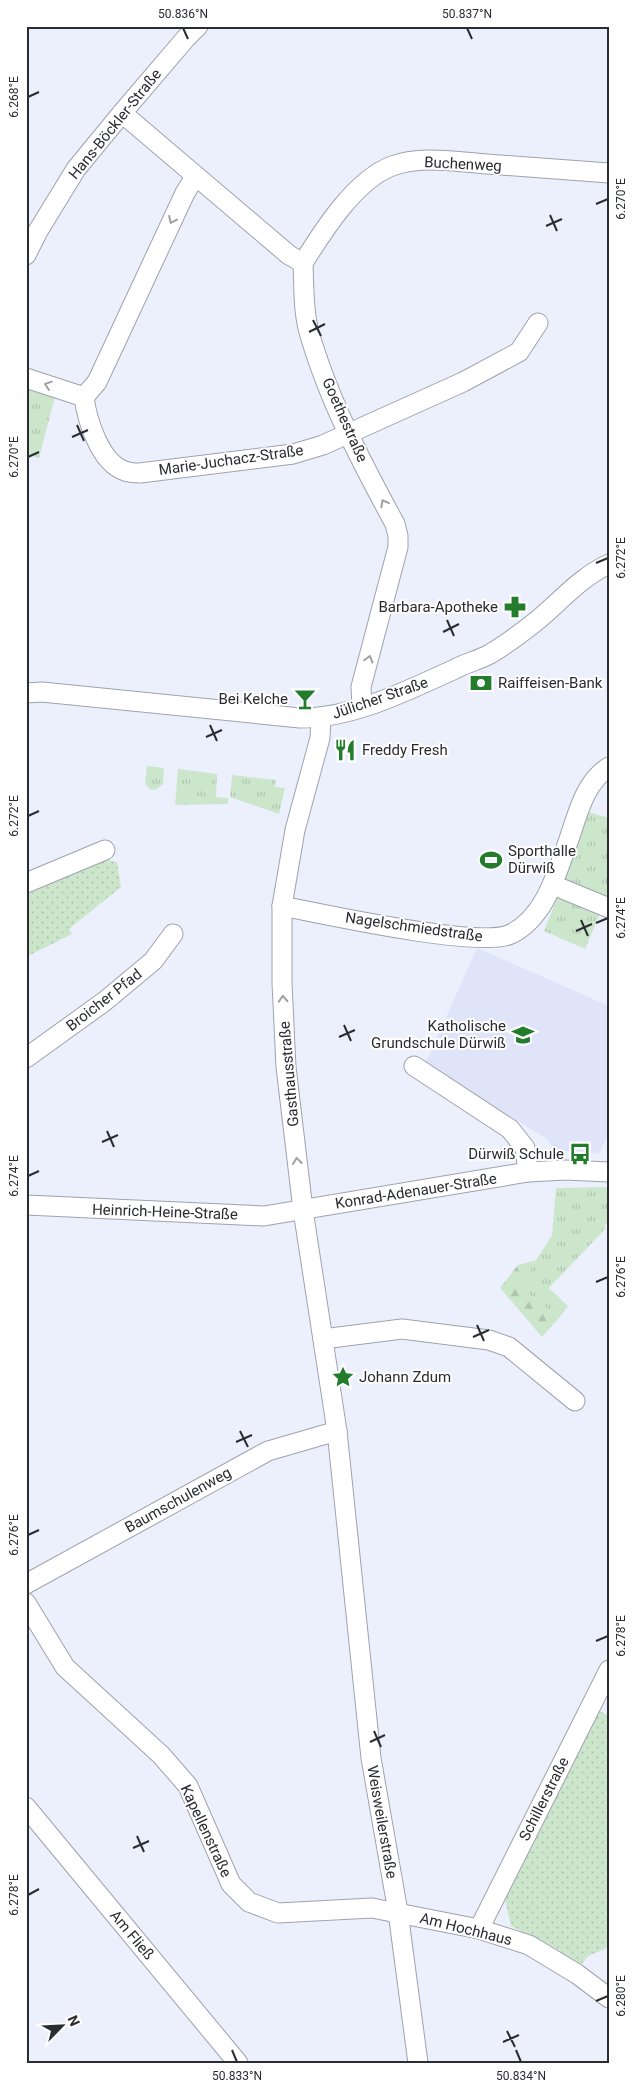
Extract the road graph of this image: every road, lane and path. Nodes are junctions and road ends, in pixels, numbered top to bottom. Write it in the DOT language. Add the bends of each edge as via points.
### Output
graph roads {
  1 [pos="187,30"];
  2 [pos="122,113"];
  3 [pos="609,174"];
  4 [pos="195,177"];
  5 [pos="26,255"];
  6 [pos="303,263"];
  7 [pos="538,323"];
  8 [pos="26,378"];
  9 [pos="84,397"];
  10 [pos="349,434"];
  11 [pos="609,564"];
  12 [pos="26,693"];
  13 [pos="362,707"];
  14 [pos="321,718"];
  15 [pos="609,767"];
  16 [pos="105,850"];
  17 [pos="26,883"];
  18 [pos="553,885"];
  19 [pos="282,906"];
  20 [pos="609,908"];
  21 [pos="173,934"];
  22 [pos="26,1058"];
  23 [pos="414,1066"];
  24 [pos="528,1172"];
  25 [pos="609,1172"];
  26 [pos="26,1205"];
  27 [pos="303,1210"];
  28 [pos="323,1339"];
  29 [pos="575,1401"];
  30 [pos="337,1431"];
  31 [pos="26,1584"];
  32 [pos="26,1603"];
  33 [pos="609,1670"];
  34 [pos="26,1807"];
  35 [pos="398,1912"];
  36 [pos="479,1929"];
  37 [pos="609,1998"];
  38 [pos="238,2063"];
  39 [pos="418,2063"];
  1 -- 2 [label="street, Hans-Böckler-Straße"];
  2 -- 4 [label="street"];
  2 -- 5 [label="street, Hans-Böckler-Straße" via="76,170"];
  3 -- 6 [label="street, Buchenweg" via="430,160 392,166 360,188 321,234"];
  4 -- 6 [label="street" via="289,256"];
  4 -- 9 [label="street, one-way" via="97,382"];
  6 -- 10 [label="street, Goethestraße" via="309,331"];
  7 -- 10 [label="street, Marie-Juchacz-Straße" via="519,352 463,382"];
  9 -- 8 [label="street, one-way"];
  9 -- 10 [label="street, Marie-Juchacz-Straße" via="93,436 114,464 124,471 140,473 293,454"];
  13 -- 10 [label="street, Goethestraße, one-way" via="361,688 398,547 398,536"];
  11 -- 13 [label="street, Jülicher Straße" via="488,655"];
  12 -- 14 [label="street, Jülicher Straße"];
  13 -- 14 [label="street, Jülicher Straße"];
  14 -- 19 [label="street, Gasthausstraße" via="320,738 294,830"];
  15 -- 18 [label="street, Nagelschmiedstraße" via="590,786 580,807"];
  16 -- 17 [label="street"];
  18 -- 19 [label="street, Nagelschmiedstraße" via="526,924 510,935 490,938 407,929"];
  18 -- 20 [label="street"];
  27 -- 19 [label="street, Gasthausstraße, one-way" via="286,1067"];
  21 -- 22 [label="street, Broicher Pfad" via="153,961 105,1001"];
  23 -- 24 [label="street" via="510,1129 525,1148"];
  24 -- 25 [label="street, Konrad-Adenauer-Straße"];
  24 -- 27 [label="street, Konrad-Adenauer-Straße"];
  26 -- 27 [label="street, Heinrich-Heine-Straße" via="264,1216"];
  27 -- 28 [label="street, Gasthausstraße"];
  28 -- 29 [label="street" via="402,1329 489,1340 509,1347"];
  28 -- 30 [label="street, Gasthausstraße"];
  30 -- 31 [label="street, Baumschulenweg" via="268,1451"];
  30 -- 35 [label="street, Weisweilerstraße" via="371,1758"];
  32 -- 35 [label="street, Kapellenstraße" via="65,1666 161,1755 188,1786 231,1884 249,1902 278,1913 372,1908"];
  33 -- 36 [label="street, Schillerstraße"];
  34 -- 38 [label="street, Am Fließ"];
  35 -- 36 [label="street, Am Hochhaus"];
  35 -- 39 [label="street, Weisweilerstraße"];
  36 -- 37 [label="street, Am Hochhaus" via="529,1946 577,1974"];
}
